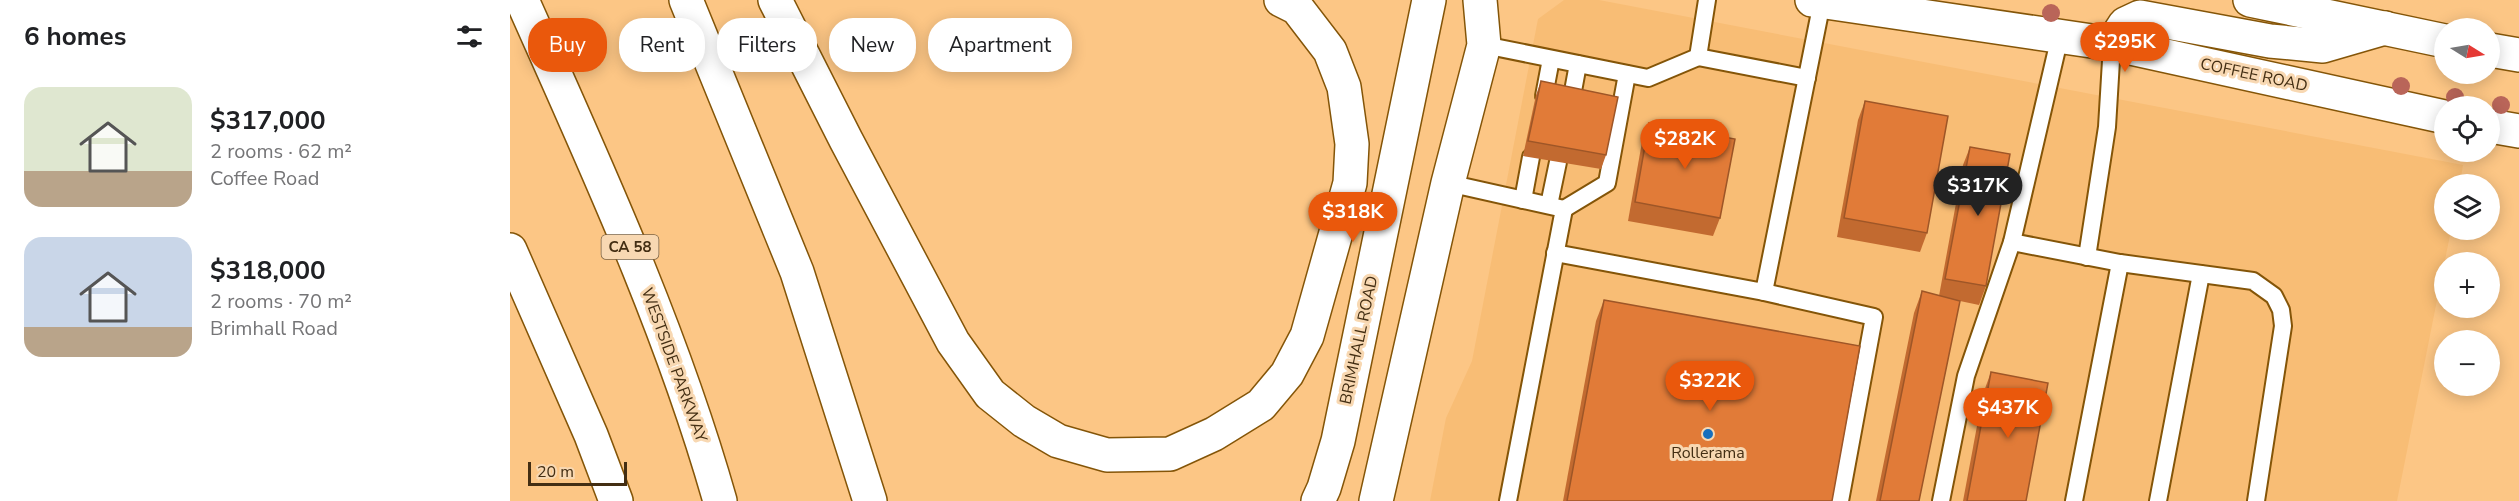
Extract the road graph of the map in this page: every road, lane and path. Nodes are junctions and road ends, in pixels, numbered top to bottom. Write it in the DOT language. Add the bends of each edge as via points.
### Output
graph roads {
  1 [pos="522,0"];
  2 [pos="686,0"];
  3 [pos="775,0"];
  4 [pos="1281,0"];
  5 [pos="1429,0"];
  6 [pos="1480,0"];
  7 [pos="1707,0"];
  8 [pos="2250,0"];
  9 [pos="1817,1"];
  10 [pos="2385,28"];
  11 [pos="2060,36"];
  12 [pos="2434,39"];
  13 [pos="2112,44"];
  14 [pos="1484,45"];
  15 [pos="2500,52"];
  16 [pos="2519,55"];
  17 [pos="1698,57"];
  18 [pos="1551,58"];
  19 [pos="1578,64"];
  20 [pos="1627,74"];
  21 [pos="1807,78"];
  22 [pos="1544,96"];
  23 [pos="1571,102"];
  24 [pos="2434,115"];
  25 [pos="2500,128"];
  26 [pos="2519,131"];
  27 [pos="1532,157"];
  28 [pos="1558,162"];
  29 [pos="1448,183"];
  30 [pos="1523,200"];
  31 [pos="1557,207"];
  32 [pos="2012,242"];
  33 [pos="510,250"];
  34 [pos="1555,253"];
  35 [pos="2088,257"];
  36 [pos="2120,262"];
  37 [pos="2201,274"];
  38 [pos="1764,292"];
  39 [pos="616,501"];
  40 [pos="720,501"];
  41 [pos="870,501"];
  42 [pos="1318,501"];
  43 [pos="1376,501"];
  44 [pos="1508,501"];
  45 [pos="1840,501"];
  46 [pos="1941,501"];
  47 [pos="2074,501"];
  48 [pos="2158,501"];
  49 [pos="2256,501"];
  1 -- 40 [label="main road, WESTSIDE PARKWAY / CA 58" via="655,308"];
  2 -- 41 [label="main road" via="797,272"];
  3 -- 4 [label="main road" via="953,342 990,394 1058,441 1107,455 1170,454 1214,434 1261,405 1287,374 1306,336 1350,183 1352,144 1344,87 1330,51 1297,8"];
  5 -- 42 [label="main road, BRIMHALL ROAD" via="1338,441"];
  6 -- 14 [label="main road"];
  7 -- 17 [label="lane"];
  8 -- 10 [label="main road"];
  9 -- 11 [label="main road, COFFEE ROAD"];
  9 -- 21 [label="lane"];
  10 -- 12 [label="main road"];
  10 -- 13 [label="main road" via="2323,46 2270,41 2140,17 2125,24"];
  11 -- 13 [label="main road, COFFEE ROAD"];
  11 -- 32 [label="lane"];
  13 -- 24 [label="main road, COFFEE ROAD"];
  13 -- 35 [label="lane" via="2107,127"];
  14 -- 18 [label="lane"];
  14 -- 29 [label="main road"];
  15 -- 16 [label="main road"];
  17 -- 20 [label="lane" via="1648,78"];
  17 -- 21 [label="lane"];
  18 -- 19 [label="lane"];
  18 -- 22 [label="lane"];
  19 -- 20 [label="lane"];
  19 -- 23 [label="lane"];
  20 -- 31 [label="lane" via="1607,183"];
  21 -- 38 [label="lane"];
  25 -- 26 [label="main road"];
  27 -- 30 [label="lane"];
  28 -- 31 [label="lane"];
  29 -- 30 [label="lane"];
  29 -- 43 [label="main road"];
  30 -- 31 [label="lane"];
  31 -- 34 [label="lane"];
  32 -- 35 [label="lane"];
  32 -- 46 [label="lane" via="1966,376"];
  33 -- 39 [label="main road"];
  34 -- 38 [label="lane"];
  34 -- 44 [label="lane"];
  35 -- 36 [label="lane"];
  36 -- 37 [label="lane"];
  36 -- 47 [label="lane"];
  37 -- 48 [label="lane"];
  37 -- 49 [label="lane" via="2253,281 2274,296 2281,310 2283,326"];
  38 -- 45 [label="lane" via="1874,317"];
}
